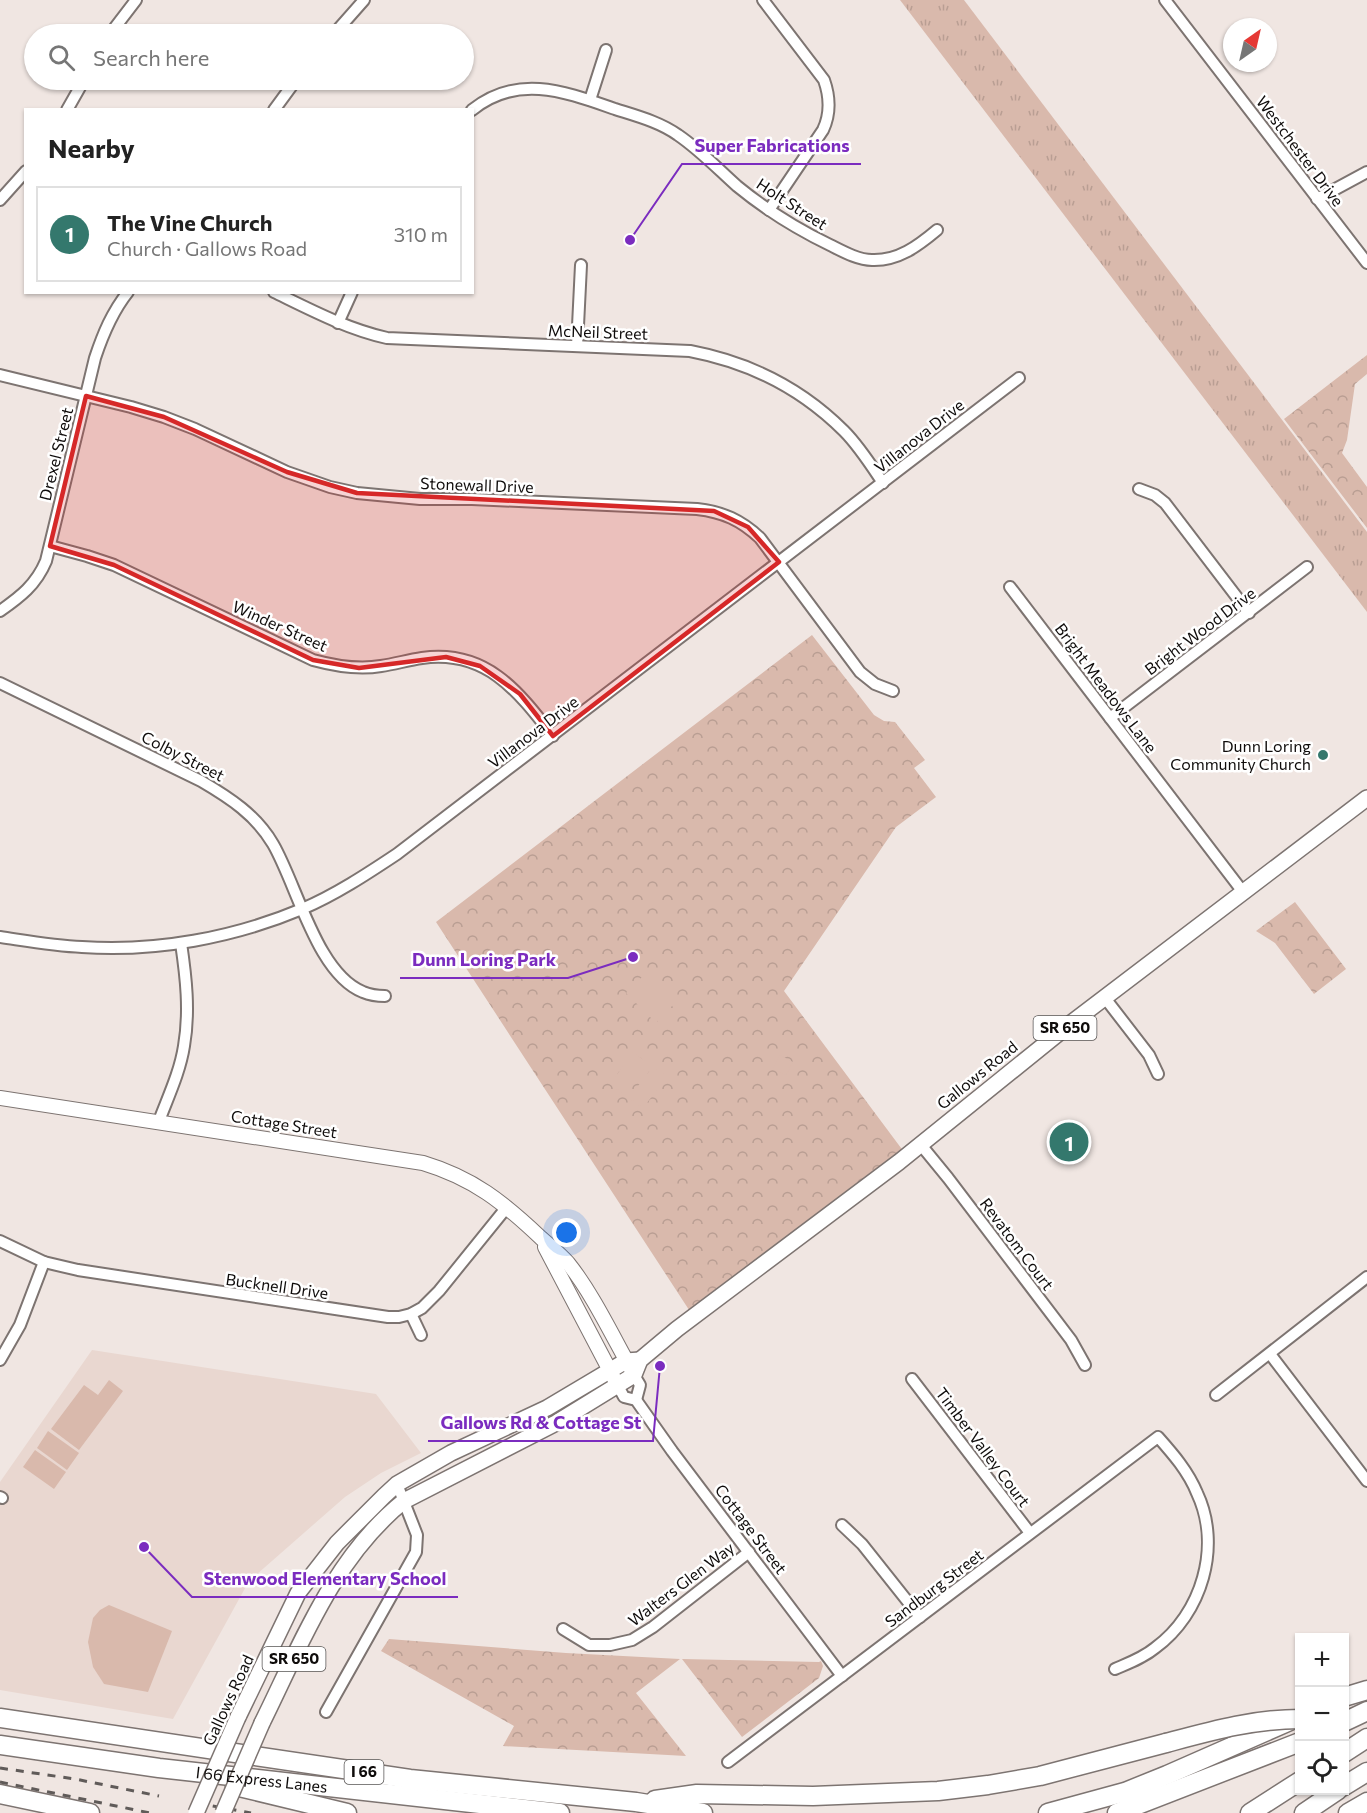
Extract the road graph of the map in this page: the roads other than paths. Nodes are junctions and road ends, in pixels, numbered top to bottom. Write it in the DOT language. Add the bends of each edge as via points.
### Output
graph roads {
  1 [pos="136,0"];
  2 [pos="364,0"];
  3 [pos="764,0"];
  4 [pos="1165,0"];
  5 [pos="118,24"];
  6 [pos="343,24"];
  7 [pos="606,50"];
  8 [pos="78,90"];
  9 [pos="289,90"];
  10 [pos="590,100"];
  11 [pos="67,108"];
  12 [pos="275,108"];
  13 [pos="474,109"];
  14 [pos="1367,172"];
  15 [pos="24,173"];
  16 [pos="1317,199"];
  17 [pos="0,200"];
  18 [pos="769,210"];
  19 [pos="937,230"];
  20 [pos="1367,263"];
  21 [pos="581,264"];
  22 [pos="127,294"];
  23 [pos="278,294"];
  24 [pos="351,294"];
  25 [pos="338,323"];
  26 [pos="577,346"];
  27 [pos="0,375"];
  28 [pos="1019,378"];
  29 [pos="86,396"];
  30 [pos="883,483"];
  31 [pos="1139,489"];
  32 [pos="50,546"];
  33 [pos="779,562"];
  34 [pos="1307,567"];
  35 [pos="1010,587"];
  36 [pos="0,611"];
  37 [pos="1249,613"];
  38 [pos="0,683"];
  39 [pos="893,691"];
  40 [pos="1110,718"];
  41 [pos="553,736"];
  42 [pos="1367,798"];
  43 [pos="1243,892"];
  44 [pos="303,909"];
  45 [pos="0,937"];
  46 [pos="181,943"];
  47 [pos="385,996"];
  48 [pos="1105,998"];
  49 [pos="1158,1074"];
  50 [pos="0,1098"];
  51 [pos="159,1122"];
  52 [pos="921,1145"];
  53 [pos="507,1207"];
  54 [pos="540,1237"];
  55 [pos="0,1241"];
  56 [pos="44,1262"];
  57 [pos="1367,1276"];
  58 [pos="411,1314"];
  59 [pos="421,1335"];
  60 [pos="1270,1354"];
  61 [pos="0,1360"];
  62 [pos="633,1361"];
  63 [pos="1085,1365"];
  64 [pos="610,1371"];
  65 [pos="634,1376"];
  66 [pos="912,1379"];
  67 [pos="618,1386"];
  68 [pos="1216,1395"];
  69 [pos="636,1400"];
  70 [pos="1367,1481"];
  71 [pos="398,1484"];
  72 [pos="404,1501"];
  73 [pos="842,1526"];
  74 [pos="1030,1533"];
  75 [pos="749,1552"];
  76 [pos="920,1617"];
  77 [pos="563,1629"];
  78 [pos="1114,1669"];
  79 [pos="842,1676"];
  80 [pos="1367,1690"];
  81 [pos="1349,1695"];
  82 [pos="1367,1711"];
  83 [pos="326,1712"];
  84 [pos="0,1718"];
  85 [pos="1295,1718"];
  86 [pos="1295,1720"];
  87 [pos="1349,1721"];
  88 [pos="1349,1726"];
  89 [pos="1367,1733"];
  90 [pos="1367,1740"];
  91 [pos="1295,1744"];
  92 [pos="0,1745"];
  93 [pos="1349,1751"];
  94 [pos="728,1762"];
  95 [pos="159,1768"];
  96 [pos="1367,1772"];
  97 [pos="1349,1783"];
  98 [pos="1295,1784"];
  99 [pos="0,1794"];
  100 [pos="1332,1795"];
  101 [pos="636,1802"];
  102 [pos="1367,1802"];
  103 [pos="1119,1812"];
  104 [pos="90,1813"];
  105 [pos="196,1813"];
  106 [pos="223,1813"];
  107 [pos="346,1813"];
  108 [pos="560,1813"];
  109 [pos="703,1813"];
  110 [pos="1048,1813"];
  111 [pos="1250,1813"];
  112 [pos="1305,1813"];
  113 [pos="1348,1813"];
  1 -- 5 [label="street"];
  2 -- 6 [label="street"];
  3 -- 18 [label="street" via="824,80 830,106 823,130"];
  4 -- 16 [label="street, Westchester Drive"];
  7 -- 10 [label="street"];
  8 -- 11 [label="street"];
  9 -- 12 [label="street"];
  10 -- 13 [label="street, Holt Street" via="533,87 504,93"];
  10 -- 18 [label="street, Holt Street" via="675,133"];
  14 -- 16 [label="street"];
  15 -- 17 [label="street"];
  16 -- 20 [label="street, Westchester Drive"];
  18 -- 19 [label="street, Holt Street" via="844,252 869,260 901,255"];
  21 -- 26 [label="street"];
  22 -- 29 [label="street, Drexel Street" via="105,331"];
  23 -- 25 [label="street, McNeil Street"];
  24 -- 25 [label="street"];
  25 -- 26 [label="street, McNeil Street" via="395,339"];
  26 -- 30 [label="street, McNeil Street" via="690,351 741,364 814,404 844,431"];
  27 -- 29 [label="street, Stonewall Drive"];
  28 -- 30 [label="street, Villanova Drive"];
  29 -- 32 [label="street, Drexel Street"];
  29 -- 33 [label="street, Stonewall Drive" via="164,417 287,472 357,493 714,511 748,527"];
  30 -- 33 [label="street, Villanova Drive"];
  31 -- 37 [label="street" via="1165,503"];
  32 -- 36 [label="street, Drexel Street" via="41,574 30,588"];
  32 -- 41 [label="street, Winder Street" via="114,565 313,660 359,668 446,657 480,666 520,694"];
  33 -- 39 [label="street, Stonewall Drive" via="860,672"];
  33 -- 41 [label="street, Villanova Drive"];
  34 -- 37 [label="street, Bright Wood Drive"];
  35 -- 40 [label="street, Bright Meadows Lane"];
  37 -- 40 [label="street, Bright Wood Drive"];
  38 -- 44 [label="street, Colby Street" via="230,797 252,816 274,845"];
  40 -- 43 [label="street, Bright Meadows Lane"];
  41 -- 44 [label="street, Villanova Drive" via="397,854"];
  42 -- 43 [label="main road, Gallows Road / SR 650"];
  43 -- 48 [label="main road, Gallows Road / SR 650"];
  44 -- 46 [label="street, Villanova Drive" via="240,931"];
  44 -- 47 [label="street, Colby Street" via="323,952 344,980 364,993"];
  45 -- 46 [label="street, Villanova Drive" via="84,948"];
  46 -- 51 [label="street" via="188,1005 184,1046"];
  48 -- 49 [label="street" via="1149,1055"];
  48 -- 52 [label="main road, Gallows Road / SR 650"];
  50 -- 51 [label="street, Cottage Street"];
  51 -- 53 [label="street, Cottage Street" via="423,1163 468,1180"];
  52 -- 62 [label="main road, Gallows Road / SR 650"];
  52 -- 63 [label="street, Revatom Court" via="1050,1311"];
  53 -- 54 [label="street, Cottage Street"];
  53 -- 58 [label="street" via="439,1292"];
  54 -- 62 [label="street, Cottage Street" via="567,1262"];
  54 -- 64 [label="street, Cottage Street"];
  55 -- 56 [label="street, Bucknell Drive"];
  56 -- 58 [label="street, Bucknell Drive" via="147,1282 388,1317"];
  56 -- 61 [label="street" via="17,1332"];
  57 -- 60 [label="street"];
  58 -- 59 [label="street"];
  60 -- 68 [label="street"];
  60 -- 70 [label="street"];
  62 -- 64 [label="main road, Gallows Road / SR 650"];
  62 -- 65 [label="main road, Gallows Road / SR 650"];
  64 -- 67 [label="street, Cottage Street"];
  64 -- 71 [label="main road, Gallows Road / SR 650" via="547,1408 451,1453"];
  65 -- 67 [label="main road, SR 650"];
  65 -- 69 [label="street" via="640,1385"];
  66 -- 74 [label="street, Timber Valley Court"];
  67 -- 69 [label="street, Cottage Street" via="624,1397"];
  67 -- 72 [label="main road, SR 650" via="528,1438"];
  69 -- 75 [label="street, Cottage Street"];
  71 -- 72 [label="street"];
  71 -- 105 [label="main road, Gallows Road / SR 650, bridge" via="337,1543 298,1593"];
  72 -- 83 [label="street" via="417,1535 416,1552"];
  72 -- 106 [label="main road, SR 650, bridge" via="357,1548 317,1610"];
  73 -- 76 [label="street" via="862,1544"];
  74 -- 76 [label="street, Sandburg Street"];
  74 -- 78 [label="street, Sandburg Street" via="1158,1437 1190,1477 1207,1530 1206,1569 1200,1587 1192,1606 1170,1636 1142,1658"];
  75 -- 77 [label="street, Walters Glen Way" via="632,1640 589,1645"];
  75 -- 79 [label="street, Cottage Street"];
  76 -- 79 [label="street, Sandburg Street"];
  79 -- 94 [label="street, Sandburg Street"];
  80 -- 81 [label="highway"];
  82 -- 87 [label="highway"];
  84 -- 101 [label="highway, I 66" via="410,1779"];
  85 -- 101 [label="highway, bridge" via="1240,1724 1040,1776 948,1790 813,1796 697,1794"];
  86 -- 110 [label="highway" via="1125,1792"];
  88 -- 89 [label="highway"];
  90 -- 93 [label="highway"];
  91 -- 103 [label="highway"];
  92 -- 95 [label="highway, I 66 Express Lanes"];
  95 -- 107 [label="highway"];
  95 -- 108 [label="highway, I 66 Express Lanes"];
  96 -- 97 [label="highway"];
  98 -- 111 [label="highway"];
  99 -- 104 [label="highway"];
  100 -- 112 [label="highway"];
  101 -- 109 [label="highway, I 66"];
  102 -- 113 [label="highway"];
}
